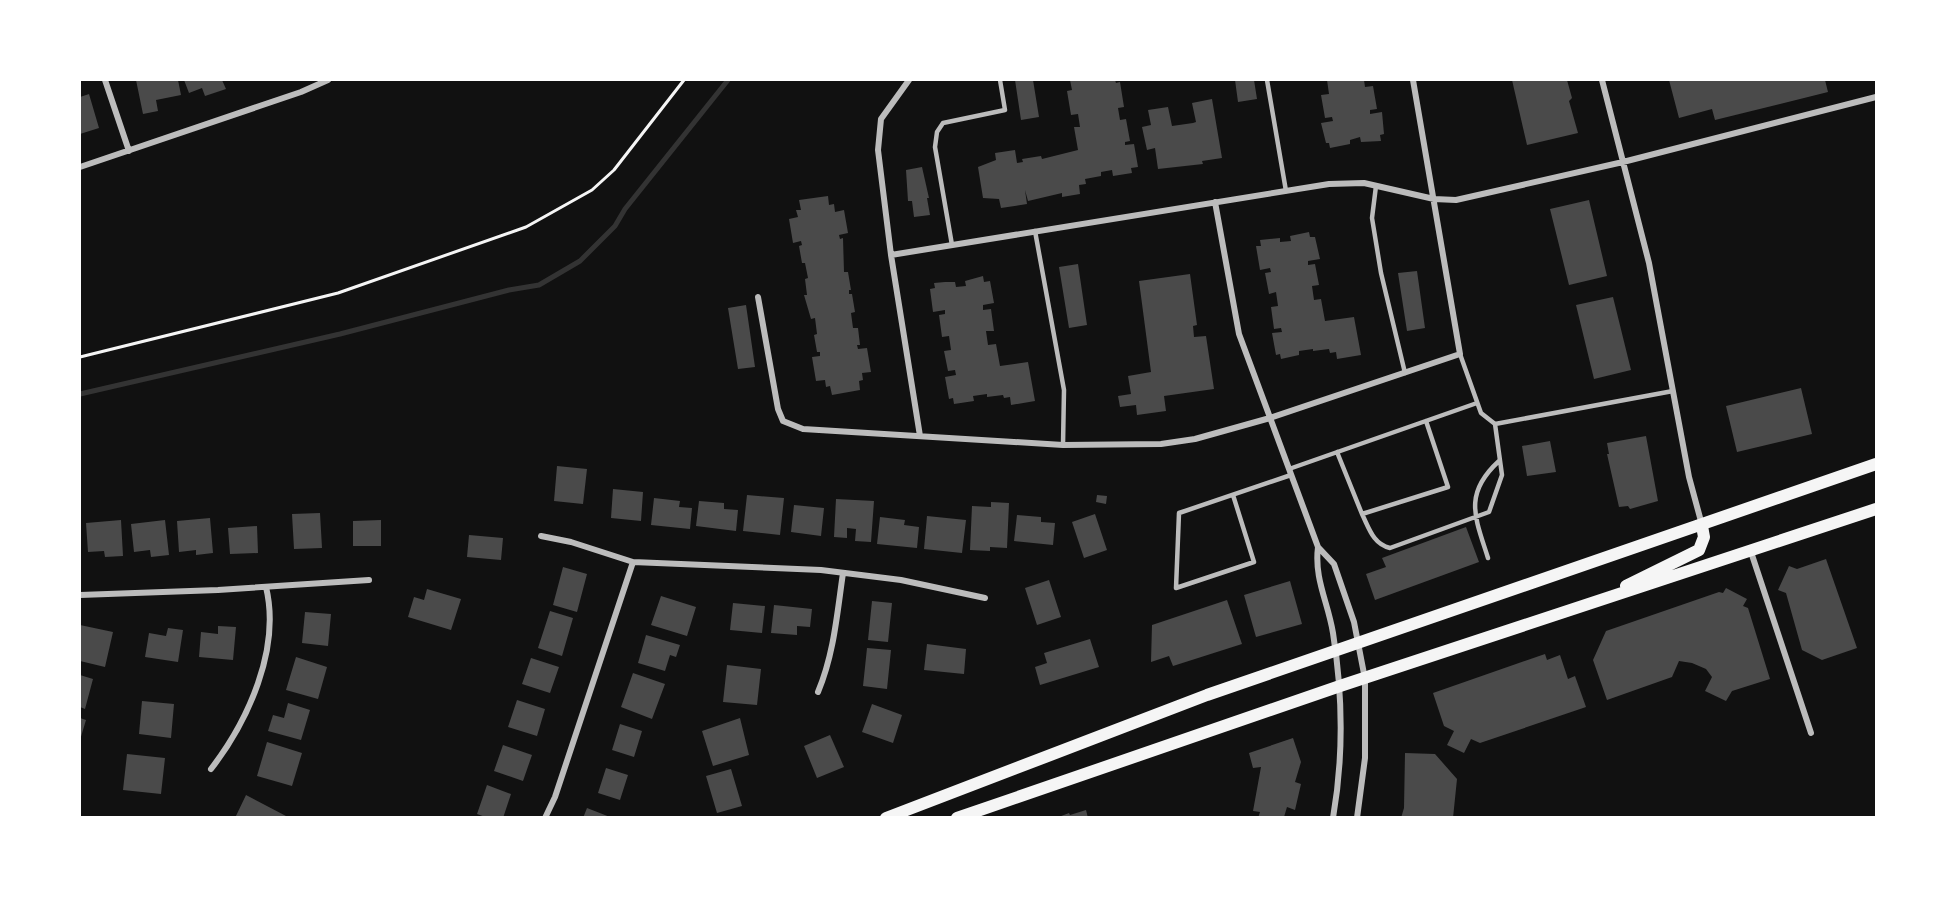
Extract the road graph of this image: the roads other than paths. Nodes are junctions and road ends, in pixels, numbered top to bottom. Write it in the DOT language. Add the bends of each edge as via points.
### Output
graph roads {
  1 [pos="105,80"];
  2 [pos="328,80"];
  3 [pos="909,80"];
  4 [pos="1000,80"];
  5 [pos="1267,80"];
  6 [pos="1413,80"];
  7 [pos="1602,80"];
  8 [pos="1876,97"];
  9 [pos="129,151"];
  10 [pos="1623,162"];
  11 [pos="80,167"];
  12 [pos="1376,186"];
  13 [pos="1286,191"];
  14 [pos="1434,199"];
  15 [pos="1215,202"];
  16 [pos="1035,231"];
  17 [pos="952,245"];
  18 [pos="891,255"];
  19 [pos="758,297"];
  20 [pos="1460,354"];
  21 [pos="1405,373"];
  22 [pos="1672,391"];
  23 [pos="1477,404"];
  24 [pos="1270,418"];
  25 [pos="1426,421"];
  26 [pos="1495,424"];
  27 [pos="920,436"];
  28 [pos="1063,445"];
  29 [pos="1337,452"];
  30 [pos="1499,461"];
  31 [pos="1876,465"];
  32 [pos="1290,472"];
  33 [pos="1233,495"];
  34 [pos="1876,509"];
  35 [pos="1362,514"];
  36 [pos="1475,518"];
  37 [pos="1702,526"];
  38 [pos="541,536"];
  39 [pos="1317,547"];
  40 [pos="1751,552"];
  41 [pos="1488,558"];
  42 [pos="633,562"];
  43 [pos="843,573"];
  44 [pos="369,580"];
  45 [pos="266,587"];
  46 [pos="80,596"];
  47 [pos="985,598"];
  48 [pos="1576,609"];
  49 [pos="1359,643"];
  50 [pos="1336,651"];
  51 [pos="1365,679"];
  52 [pos="1340,686"];
  53 [pos="818,692"];
  54 [pos="1812,733"];
  55 [pos="211,769"];
  56 [pos="963,817"];
  57 [pos="545,818"];
  58 [pos="886,818"];
  59 [pos="1334,818"];
  60 [pos="1357,818"];
  1 -- 9 [label="street"];
  2 -- 9 [label="street"];
  3 -- 18 [label="street" via="881,119 878,131"];
  4 -- 17 [label="lane" via="1005,110 943,123 937,132 935,147"];
  5 -- 13 [label="lane"];
  6 -- 14 [label="street"];
  7 -- 10 [label="street"];
  8 -- 10 [label="street"];
  9 -- 11 [label="street"];
  10 -- 14 [label="street" via="1456,200"];
  10 -- 22 [label="street" via="1648,263"];
  12 -- 13 [label="street" via="1329,184"];
  12 -- 14 [label="street"];
  12 -- 21 [label="lane" via="1372,218"];
  13 -- 15 [label="street"];
  14 -- 20 [label="street"];
  15 -- 16 [label="street"];
  15 -- 24 [label="street" via="1239,334"];
  16 -- 17 [label="street"];
  16 -- 28 [label="lane" via="1064,390"];
  17 -- 18 [label="street"];
  18 -- 27 [label="street"];
  19 -- 27 [label="street" via="783,421 802,429"];
  20 -- 21 [label="street"];
  20 -- 23 [label="lane"];
  21 -- 24 [label="street"];
  22 -- 26 [label="lane"];
  22 -- 37 [label="street"];
  23 -- 25 [label="lane"];
  23 -- 26 [label="lane" via="1481,413"];
  24 -- 28 [label="street" via="1195,439"];
  24 -- 32 [label="street"];
  25 -- 29 [label="lane"];
  25 -- 35 [label="lane" via="1448,488"];
  26 -- 30 [label="lane"];
  27 -- 28 [label="street"];
  29 -- 32 [label="lane"];
  29 -- 35 [label="lane"];
  30 -- 36 [label="lane" via="1478,487"];
  30 -- 36 [label="lane" via="1502,475 1489,512"];
  31 -- 37 [label="main road"];
  32 -- 33 [label="lane"];
  32 -- 39 [label="street"];
  33 -- 33 [label="lane" via="1179,513 1176,588 1254,562"];
  34 -- 40 [label="main road"];
  35 -- 36 [label="lane" via="1374,538 1381,546 1390,548"];
  36 -- 41 [label="lane"];
  37 -- 48 [label="main road" via="1702,545 1692,555"];
  37 -- 49 [label="main road"];
  38 -- 42 [label="street"];
  39 -- 49 [label="street" via="1334,564"];
  39 -- 50 [label="street" via="1315,568"];
  40 -- 48 [label="main road"];
  40 -- 54 [label="street"];
  42 -- 43 [label="street"];
  42 -- 57 [label="street"];
  43 -- 47 [label="street" via="902,580"];
  43 -- 53 [label="street" via="834,640"];
  44 -- 45 [label="street"];
  45 -- 46 [label="street"];
  45 -- 55 [label="street" via="270,631 259,674 234,738"];
  48 -- 51 [label="main road"];
  49 -- 50 [label="main road"];
  49 -- 51 [label="street"];
  50 -- 52 [label="street"];
  50 -- 58 [label="main road" via="1207,695"];
  51 -- 52 [label="main road"];
  51 -- 60 [label="street" via="1365,758"];
  52 -- 56 [label="main road"];
  52 -- 59 [label="street" via="1342,762"];
}
